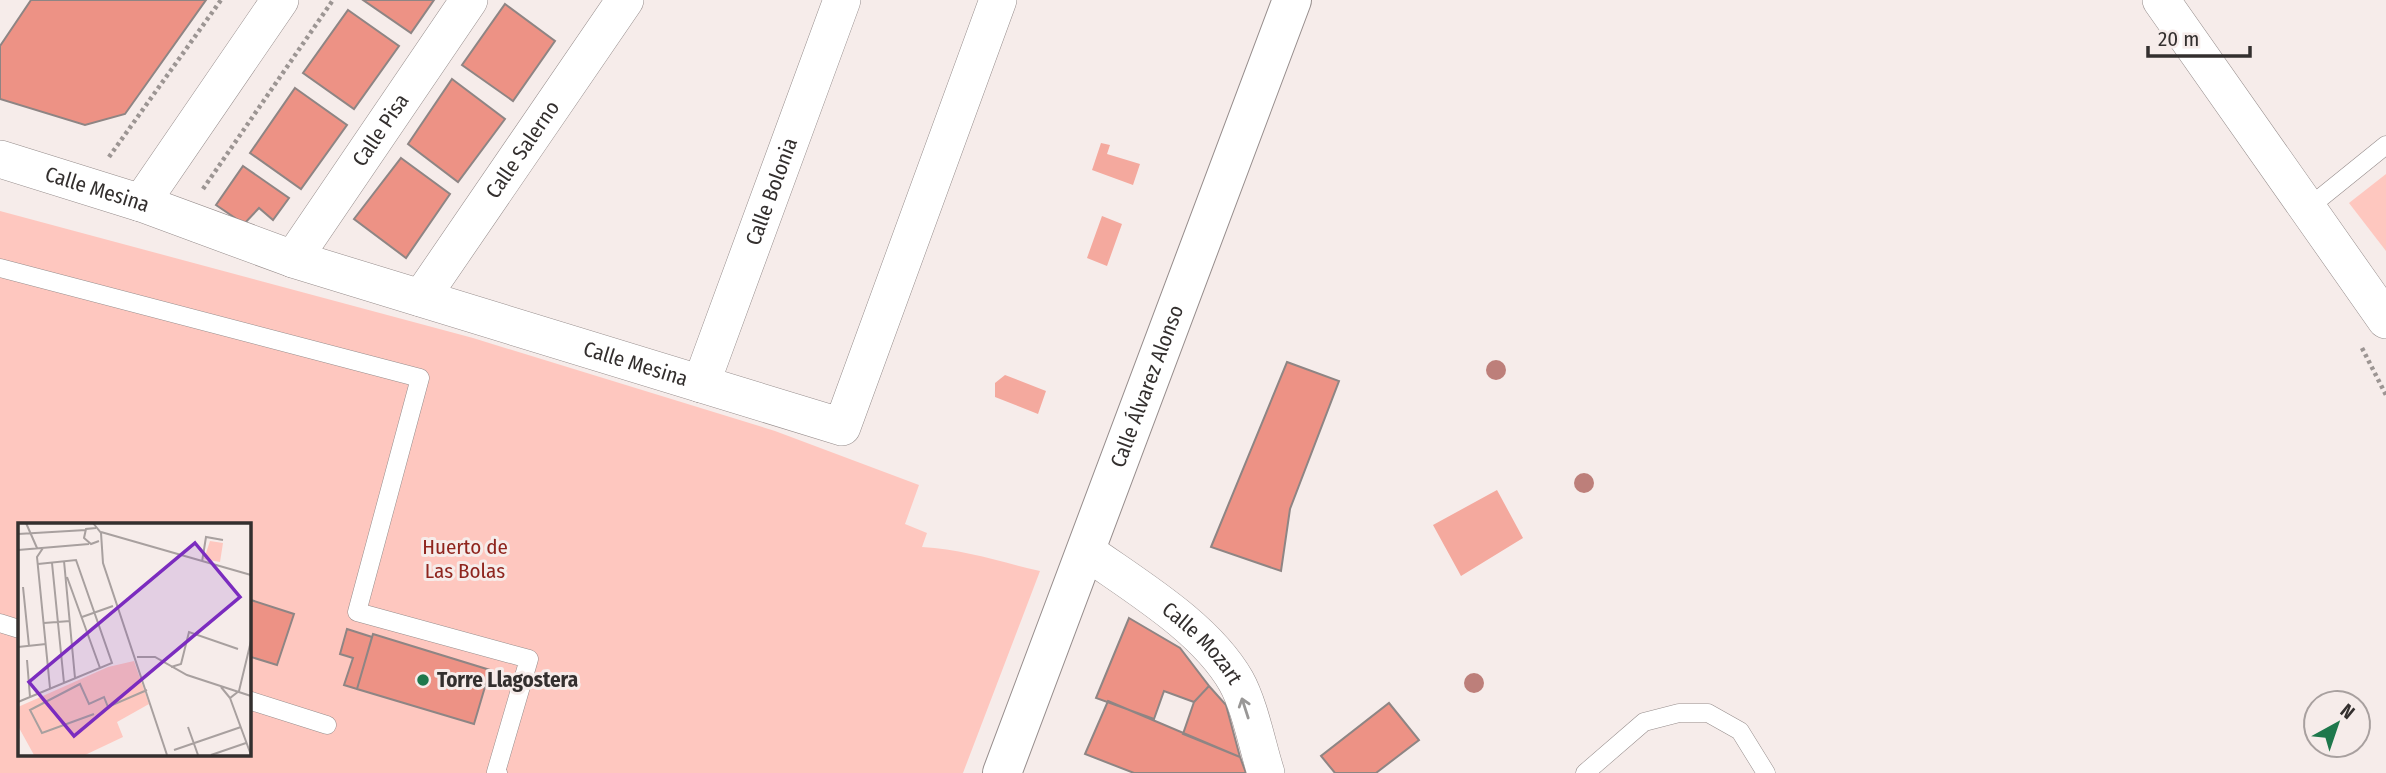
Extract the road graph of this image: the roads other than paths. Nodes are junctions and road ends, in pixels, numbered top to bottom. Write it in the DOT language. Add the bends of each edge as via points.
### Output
graph roads {
  1 [pos="280,0"];
  2 [pos="469,0"];
  3 [pos="625,0"];
  4 [pos="842,0"];
  5 [pos="998,0"];
  6 [pos="1292,0"];
  7 [pos="2161,0"];
  8 [pos="2386,145"];
  9 [pos="0,159"];
  10 [pos="141,203"];
  11 [pos="2308,208"];
  12 [pos="293,259"];
  13 [pos="0,268"];
  14 [pos="421,298"];
  15 [pos="2386,320"];
  16 [pos="701,384"];
  17 [pos="1086,551"];
  18 [pos="0,623"];
  19 [pos="18,629"];
  20 [pos="250,701"];
  21 [pos="327,724"];
  22 [pos="498,773"];
  23 [pos="1002,773"];
  24 [pos="1266,773"];
  25 [pos="1585,773"];
  26 [pos="1766,773"];
  1 -- 10 [label="street"];
  2 -- 12 [label="street, Calle Pisa"];
  3 -- 14 [label="street, Calle Salerno"];
  4 -- 16 [label="street, Calle Bolonia"];
  5 -- 16 [label="street, Calle Mesina" via="842,427"];
  6 -- 17 [label="main road, Calle Álvarez Alonso"];
  7 -- 11 [label="street"];
  8 -- 11 [label="lane"];
  9 -- 10 [label="street, Calle Mesina"];
  10 -- 12 [label="street, Calle Mesina"];
  11 -- 15 [label="street"];
  12 -- 14 [label="street, Calle Mesina"];
  13 -- 22 [label="lane" via="420,378 357,612 529,659"];
  14 -- 16 [label="street, Calle Mesina"];
  17 -- 23 [label="main road, Calle Álvarez Alonso"];
  24 -- 17 [label="street, Calle Mozart, one-way" via="1236,682 1218,657 1175,614"];
  18 -- 19 [label="lane"];
  20 -- 21 [label="lane"];
  25 -- 26 [label="lane" via="1644,722 1679,713 1708,713 1740,731"];
}
